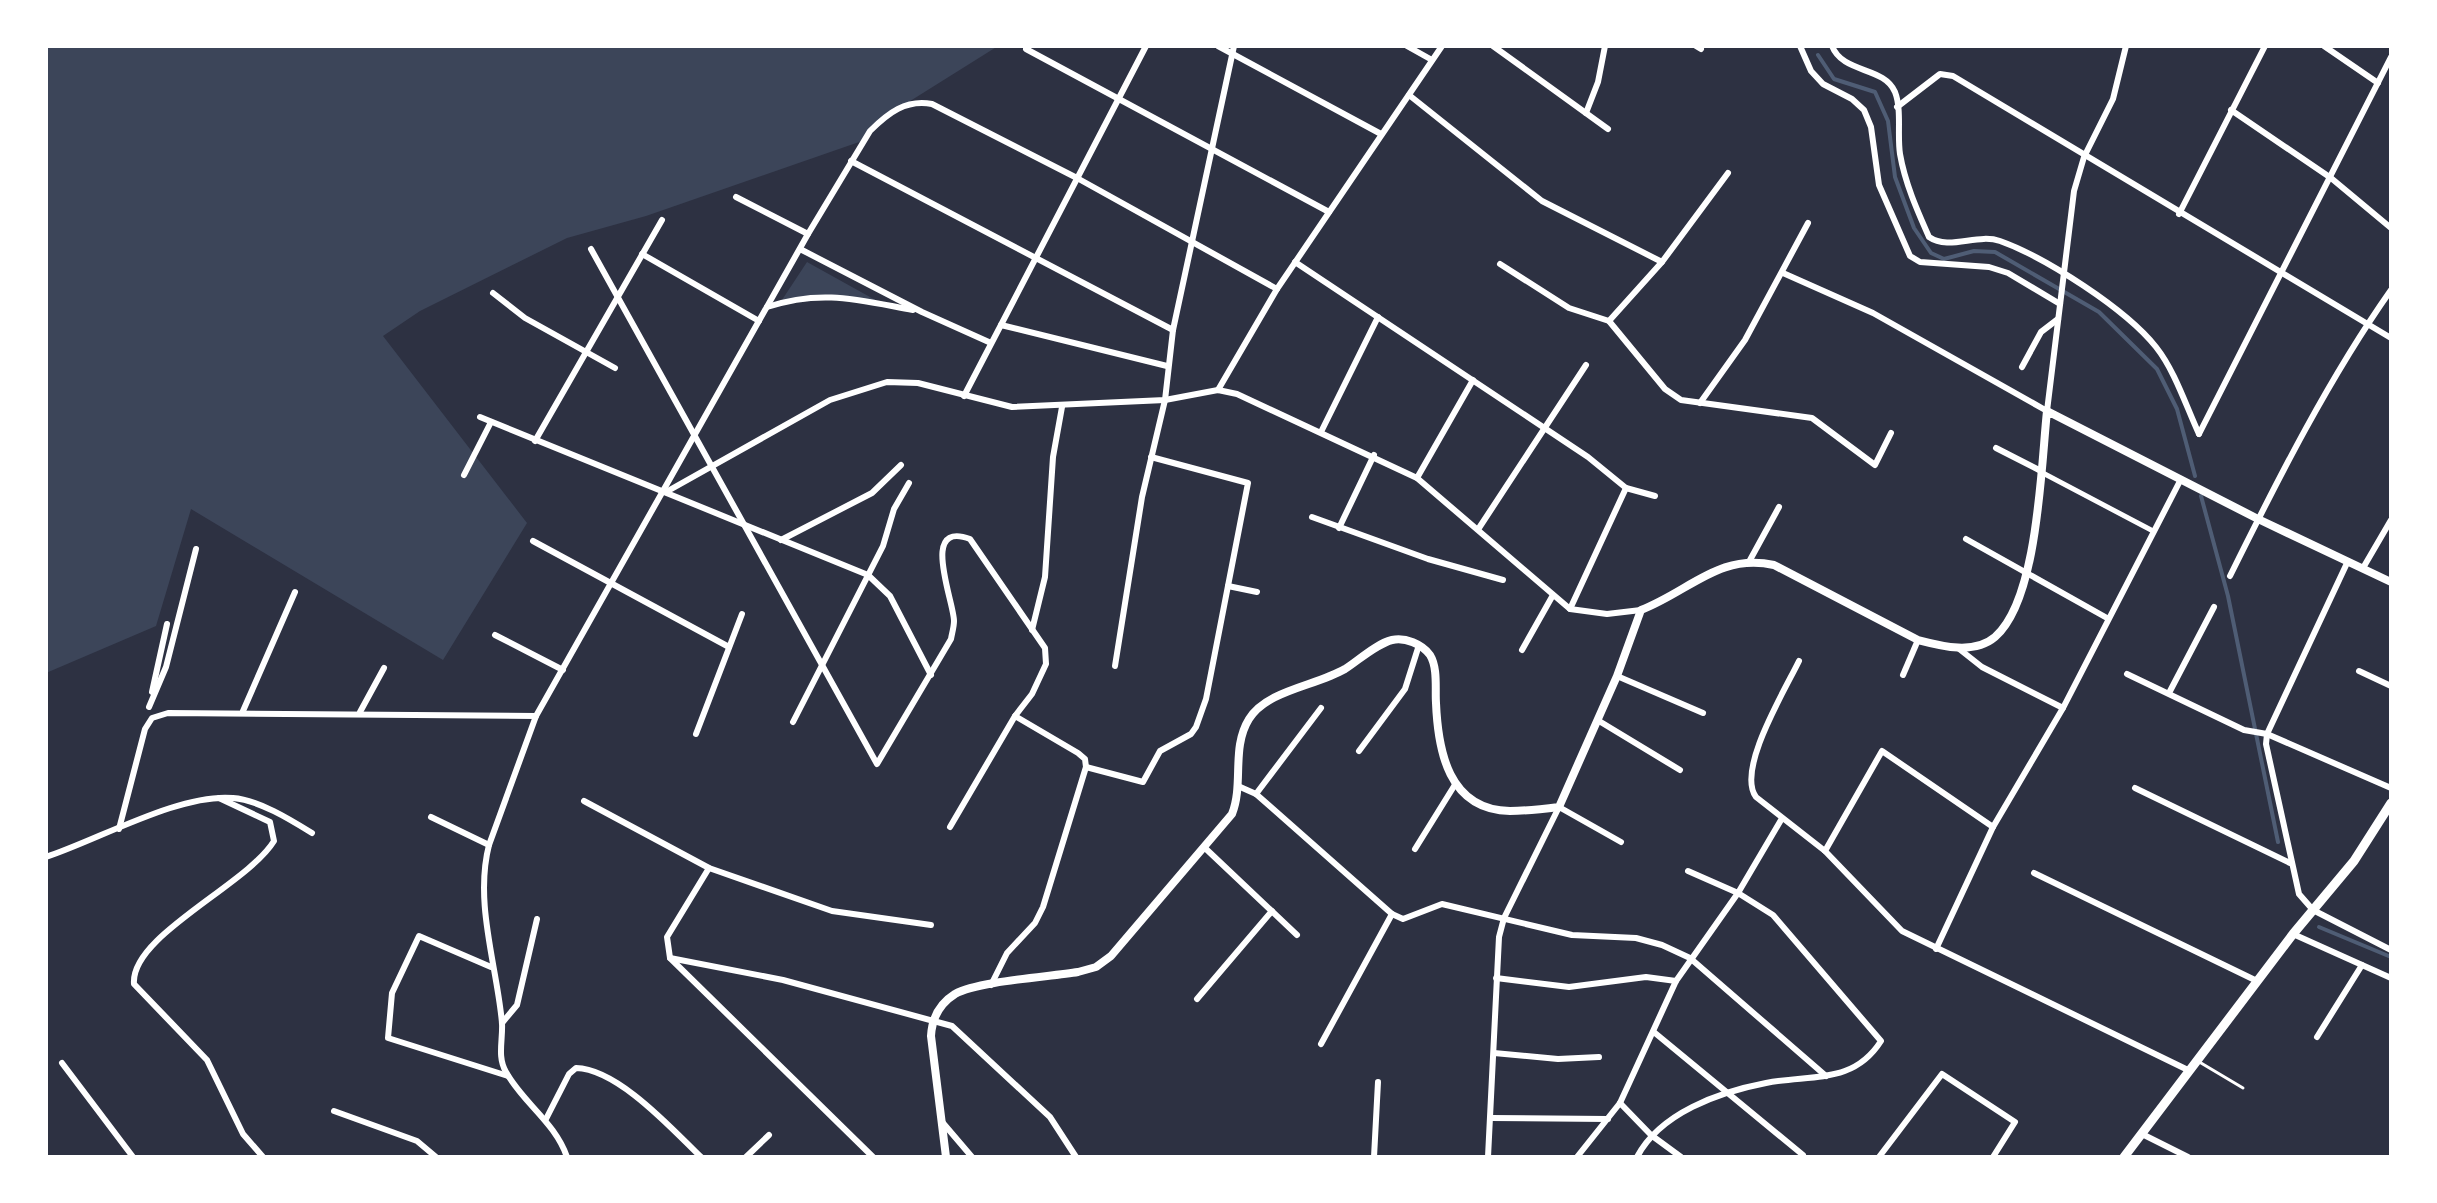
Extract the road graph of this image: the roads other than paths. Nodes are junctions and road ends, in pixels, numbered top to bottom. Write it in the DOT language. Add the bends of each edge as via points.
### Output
graph roads {
  1 [pos="1146,46"];
  2 [pos="1218,46"];
  3 [pos="1407,46"];
  4 [pos="1442,46"];
  5 [pos="1493,46"];
  6 [pos="1605,46"];
  7 [pos="1800,46"];
  8 [pos="1832,46"];
  9 [pos="2126,46"];
  10 [pos="2265,46"];
  11 [pos="2324,46"];
  12 [pos="1026,49"];
  13 [pos="1233,50"];
  14 [pos="2391,57"];
  15 [pos="1432,60"];
  16 [pos="2378,83"];
  17 [pos="1409,95"];
  18 [pos="1119,98"];
  19 [pos="1897,107"];
  20 [pos="2231,110"];
  21 [pos="1586,113"];
  22 [pos="1608,129"];
  23 [pos="1381,134"];
  24 [pos="1214,150"];
  25 [pos="2084,157"];
  26 [pos="851,161"];
  27 [pos="1728,173"];
  28 [pos="1077,178"];
  29 [pos="2331,178"];
  30 [pos="736,197"];
  31 [pos="1329,212"];
  32 [pos="2179,214"];
  33 [pos="662,220"];
  34 [pos="1808,223"];
  35 [pos="2391,228"];
  36 [pos="808,234"];
  37 [pos="1195,243"];
  38 [pos="591,249"];
  39 [pos="800,249"];
  40 [pos="642,254"];
  41 [pos="1035,259"];
  42 [pos="1295,262"];
  43 [pos="1662,262"];
  44 [pos="1500,264"];
  45 [pos="2283,271"];
  46 [pos="1783,273"];
  47 [pos="2063,277"];
  48 [pos="1277,289"];
  49 [pos="2391,290"];
  50 [pos="493,293"];
  51 [pos="617,297"];
  52 [pos="2060,304"];
  53 [pos="767,307"];
  54 [pos="922,312"];
  55 [pos="1378,317"];
  56 [pos="2058,319"];
  57 [pos="759,321"];
  58 [pos="1609,321"];
  59 [pos="2367,324"];
  60 [pos="1001,325"];
  61 [pos="1173,330"];
  62 [pos="2391,338"];
  63 [pos="991,343"];
  64 [pos="585,352"];
  65 [pos="1586,365"];
  66 [pos="1167,366"];
  67 [pos="2022,367"];
  68 [pos="615,368"];
  69 [pos="1473,380"];
  70 [pos="1218,390"];
  71 [pos="964,396"];
  72 [pos="1165,400"];
  73 [pos="1700,403"];
  74 [pos="1062,407"];
  75 [pos="2047,411"];
  76 [pos="480,417"];
  77 [pos="491,422"];
  78 [pos="1544,428"];
  79 [pos="1321,432"];
  80 [pos="1891,433"];
  81 [pos="693,437"];
  82 [pos="535,441"];
  83 [pos="1996,448"];
  84 [pos="1374,455"];
  85 [pos="1151,457"];
  86 [pos="901,465"];
  87 [pos="709,466"];
  88 [pos="2041,471"];
  89 [pos="464,475"];
  90 [pos="1417,478"];
  91 [pos="2181,479"];
  92 [pos="909,483"];
  93 [pos="1626,488"];
  94 [pos="662,494"];
  95 [pos="1655,496"];
  96 [pos="1779,507"];
  97 [pos="1312,517"];
  98 [pos="2258,519"];
  99 [pos="2391,520"];
  100 [pos="742,524"];
  101 [pos="1339,528"];
  102 [pos="1479,528"];
  103 [pos="2153,531"];
  104 [pos="1966,539"];
  105 [pos="781,540"];
  106 [pos="533,541"];
  107 [pos="196,549"];
  108 [pos="1750,560"];
  109 [pos="2348,561"];
  110 [pos="2363,568"];
  111 [pos="868,575"];
  112 [pos="2028,576"];
  113 [pos="2230,576"];
  114 [pos="1503,580"];
  115 [pos="2391,582"];
  116 [pos="610,585"];
  117 [pos="1228,586"];
  118 [pos="295,592"];
  119 [pos="1257,592"];
  120 [pos="1553,595"];
  121 [pos="2214,607"];
  122 [pos="1570,609"];
  123 [pos="1641,610"];
  124 [pos="742,614"];
  125 [pos="2107,618"];
  126 [pos="167,624"];
  127 [pos="1032,630"];
  128 [pos="495,635"];
  129 [pos="1918,640"];
  130 [pos="1419,645"];
  131 [pos="729,647"];
  132 [pos="1958,648"];
  133 [pos="1522,650"];
  134 [pos="1799,661"];
  135 [pos="820,664"];
  136 [pos="1115,666"];
  137 [pos="384,668"];
  138 [pos="563,670"];
  139 [pos="2359,671"];
  140 [pos="2127,674"];
  141 [pos="931,675"];
  142 [pos="1903,675"];
  143 [pos="1617,676"];
  144 [pos="2391,686"];
  145 [pos="2169,693"];
  146 [pos="149,707"];
  147 [pos="1321,708"];
  148 [pos="2063,708"];
  149 [pos="243,711"];
  150 [pos="360,712"];
  151 [pos="1703,713"];
  152 [pos="536,716"];
  153 [pos="1015,716"];
  154 [pos="152,718"];
  155 [pos="1599,721"];
  156 [pos="793,722"];
  157 [pos="696,734"];
  158 [pos="2263,734"];
  159 [pos="1359,751"];
  160 [pos="1085,763"];
  161 [pos="1680,770"];
  162 [pos="1456,783"];
  163 [pos="1238,786"];
  164 [pos="2135,788"];
  165 [pos="2391,788"];
  166 [pos="1256,794"];
  167 [pos="219,798"];
  168 [pos="584,801"];
  169 [pos="2391,803"];
  170 [pos="1559,807"];
  171 [pos="431,817"];
  172 [pos="2388,818"];
  173 [pos="1781,820"];
  174 [pos="950,827"];
  175 [pos="1993,827"];
  176 [pos="119,829"];
  177 [pos="312,833"];
  178 [pos="1621,842"];
  179 [pos="489,845"];
  180 [pos="1205,848"];
  181 [pos="1415,849"];
  182 [pos="1825,851"];
  183 [pos="46,857"];
  184 [pos="2290,863"];
  185 [pos="709,868"];
  186 [pos="1688,871"];
  187 [pos="2034,873"];
  188 [pos="1738,893"];
  189 [pos="2313,910"];
  190 [pos="1272,911"];
  191 [pos="1392,914"];
  192 [pos="1504,918"];
  193 [pos="537,919"];
  194 [pos="931,925"];
  195 [pos="2293,934"];
  196 [pos="1297,935"];
  197 [pos="1936,949"];
  198 [pos="2391,950"];
  199 [pos="670,958"];
  200 [pos="1690,958"];
  201 [pos="2362,965"];
  202 [pos="491,967"];
  203 [pos="1496,978"];
  204 [pos="2391,978"];
  205 [pos="1676,981"];
  206 [pos="2257,981"];
  207 [pos="991,985"];
  208 [pos="1197,999"];
  209 [pos="932,1021"];
  210 [pos="502,1023"];
  211 [pos="1655,1033"];
  212 [pos="2317,1037"];
  213 [pos="1321,1044"];
  214 [pos="1494,1053"];
  215 [pos="1599,1057"];
  216 [pos="2197,1061"];
  217 [pos="62,1063"];
  218 [pos="2190,1071"];
  219 [pos="508,1076"];
  220 [pos="1826,1076"];
  221 [pos="1378,1082"];
  222 [pos="2243,1088"];
  223 [pos="1728,1093"];
  224 [pos="1620,1103"];
  225 [pos="334,1111"];
  226 [pos="1491,1118"];
  227 [pos="546,1119"];
  228 [pos="1608,1119"];
  229 [pos="942,1122"];
  230 [pos="2142,1134"];
  231 [pos="769,1135"];
  232 [pos="1651,1135"];
  233 [pos="1803,1155"];
  234 [pos="133,1157"];
  235 [pos="263,1157"];
  236 [pos="436,1157"];
  237 [pos="567,1157"];
  238 [pos="701,1157"];
  239 [pos="746,1157"];
  240 [pos="873,1157"];
  241 [pos="946,1157"];
  242 [pos="972,1157"];
  243 [pos="1076,1157"];
  244 [pos="1374,1157"];
  245 [pos="1488,1157"];
  246 [pos="1577,1157"];
  247 [pos="1637,1157"];
  248 [pos="1681,1157"];
  249 [pos="1879,1157"];
  250 [pos="1993,1157"];
  251 [pos="2124,1157"];
  252 [pos="2188,1157"];
  1 -- 18 [label="street"];
  2 -- 13 [label="street"];
  3 -- 15 [label="street"];
  4 -- 15 [label="street"];
  5 -- 21 [label="street"];
  6 -- 21 [label="street"];
  7 -- 52 [label="street" via="1823,84 1864,110 1879,185 1910,256 1920,262 2008,273"];
  8 -- 19 [label="street" via="1843,62 1888,82"];
  9 -- 25 [label="street" via="2113,99"];
  10 -- 20 [label="street"];
  11 -- 16 [label="street"];
  12 -- 18 [label="street"];
  13 -- 23 [label="street"];
  13 -- 24 [label="street"];
  14 -- 16 [label="street"];
  15 -- 17 [label="street"];
  16 -- 29 [label="street"];
  17 -- 23 [label="street"];
  17 -- 43 [label="street" via="1542,201"];
  18 -- 24 [label="street"];
  18 -- 28 [label="street"];
  19 -- 25 [label="street" via="1946,73"];
  19 -- 47 [label="street" via="1900,154 1929,237 1944,243 1983,237 2001,241"];
  20 -- 29 [label="street"];
  20 -- 32 [label="street"];
  21 -- 22 [label="street"];
  23 -- 31 [label="street"];
  24 -- 31 [label="street"];
  24 -- 37 [label="street"];
  25 -- 32 [label="street"];
  25 -- 47 [label="street"];
  26 -- 28 [label="street" via="884,117 917,101"];
  26 -- 36 [label="street"];
  26 -- 41 [label="street"];
  27 -- 43 [label="street"];
  28 -- 37 [label="street"];
  28 -- 41 [label="street"];
  29 -- 35 [label="street"];
  29 -- 45 [label="street"];
  30 -- 36 [label="street"];
  31 -- 42 [label="street"];
  32 -- 45 [label="street"];
  33 -- 40 [label="street"];
  34 -- 46 [label="street"];
  36 -- 39 [label="street"];
  37 -- 48 [label="street"];
  37 -- 61 [label="street"];
  38 -- 51 [label="street"];
  39 -- 53 [label="street"];
  39 -- 54 [label="street"];
  40 -- 51 [label="street"];
  40 -- 57 [label="street"];
  41 -- 60 [label="street"];
  41 -- 61 [label="street"];
  42 -- 48 [label="street"];
  42 -- 55 [label="street"];
  43 -- 58 [label="street"];
  44 -- 58 [label="street" via="1569,308"];
  45 -- 47 [label="street" via="2199,434 2156,347 2111,304"];
  45 -- 59 [label="street"];
  46 -- 73 [label="street" via="1745,340"];
  46 -- 75 [label="street" via="1873,313"];
  47 -- 52 [label="street"];
  48 -- 70 [label="street"];
  49 -- 59 [label="street"];
  50 -- 64 [label="street"];
  51 -- 64 [label="street"];
  51 -- 81 [label="street"];
  52 -- 56 [label="street"];
  53 -- 54 [label="street" via="798,297 832,295"];
  53 -- 57 [label="street"];
  54 -- 63 [label="street"];
  55 -- 69 [label="street"];
  55 -- 79 [label="street"];
  56 -- 67 [label="street" via="2041,332"];
  56 -- 75 [label="street"];
  57 -- 81 [label="street"];
  58 -- 73 [label="street" via="1665,389 1681,400"];
  59 -- 62 [label="street"];
  59 -- 98 [label="street"];
  60 -- 63 [label="street"];
  60 -- 66 [label="street"];
  61 -- 66 [label="street"];
  63 -- 71 [label="street"];
  64 -- 68 [label="street"];
  64 -- 82 [label="street"];
  65 -- 78 [label="street"];
  66 -- 72 [label="street"];
  69 -- 78 [label="street"];
  69 -- 90 [label="street"];
  70 -- 72 [label="street"];
  70 -- 79 [label="street"];
  71 -- 74 [label="street" via="1012,407"];
  71 -- 87 [label="street" via="918,383 887,382 857,389"];
  72 -- 74 [label="street"];
  72 -- 85 [label="street"];
  73 -- 80 [label="street" via="1812,418 1875,465"];
  74 -- 127 [label="street" via="1045,577"];
  75 -- 88 [label="street"];
  75 -- 91 [label="street"];
  76 -- 77 [label="street"];
  77 -- 82 [label="street"];
  77 -- 89 [label="street"];
  78 -- 93 [label="street"];
  78 -- 102 [label="street"];
  79 -- 84 [label="street"];
  81 -- 87 [label="street"];
  81 -- 94 [label="street"];
  82 -- 94 [label="street"];
  83 -- 88 [label="street"];
  84 -- 90 [label="street"];
  84 -- 101 [label="street"];
  85 -- 117 [label="street" via="1248,483"];
  85 -- 136 [label="street"];
  86 -- 105 [label="street" via="872,493"];
  87 -- 94 [label="street"];
  87 -- 100 [label="street"];
  88 -- 103 [label="street"];
  88 -- 112 [label="street"];
  90 -- 102 [label="street"];
  91 -- 98 [label="street"];
  91 -- 103 [label="street"];
  92 -- 111 [label="street"];
  93 -- 95 [label="street"];
  93 -- 122 [label="street"];
  94 -- 100 [label="street"];
  94 -- 116 [label="street"];
  96 -- 108 [label="street"];
  97 -- 101 [label="street"];
  98 -- 109 [label="street"];
  98 -- 113 [label="street"];
  99 -- 110 [label="street"];
  100 -- 105 [label="street"];
  100 -- 135 [label="street"];
  101 -- 114 [label="street"];
  102 -- 120 [label="street"];
  103 -- 125 [label="street"];
  104 -- 112 [label="street"];
  105 -- 111 [label="street"];
  106 -- 116 [label="street"];
  107 -- 146 [label="street" via="166,667"];
  108 -- 123 [label="street" via="1728,563"];
  108 -- 129 [label="street" via="1796,574"];
  109 -- 110 [label="street"];
  109 -- 158 [label="street"];
  110 -- 115 [label="street"];
  111 -- 135 [label="street"];
  111 -- 141 [label="street" via="890,596"];
  112 -- 125 [label="street"];
  112 -- 132 [label="street" via="1994,638"];
  116 -- 131 [label="street"];
  116 -- 138 [label="street"];
  117 -- 119 [label="street"];
  117 -- 160 [label="street" via="1206,699 1191,734 1160,751 1143,782"];
  118 -- 149 [label="street"];
  120 -- 122 [label="street"];
  120 -- 133 [label="street"];
  121 -- 145 [label="street"];
  122 -- 123 [label="street" via="1607,614"];
  123 -- 143 [label="street"];
  124 -- 131 [label="street"];
  125 -- 148 [label="street"];
  126 -- 146 [label="street"];
  127 -- 141 [label="street" via="970,539 950,539 940,560 954,622 951,639"];
  127 -- 153 [label="street" via="1048,657 1032,694"];
  128 -- 138 [label="street"];
  129 -- 132 [label="street"];
  129 -- 142 [label="street"];
  130 -- 159 [label="street" via="1405,689"];
  130 -- 162 [label="street" via="1434,664 1438,748"];
  130 -- 163 [label="street" via="1391,640 1325,680 1269,700 1250,717 1240,740"];
  131 -- 157 [label="street"];
  132 -- 148 [label="street" via="1982,667"];
  134 -- 173 [label="street" via="1761,739 1749,788"];
  135 -- 141 [label="street" via="877,764"];
  135 -- 156 [label="street"];
  137 -- 150 [label="street"];
  138 -- 152 [label="street"];
  139 -- 144 [label="street"];
  140 -- 145 [label="street"];
  143 -- 151 [label="street"];
  143 -- 155 [label="street"];
  145 -- 158 [label="street" via="2250,733"];
  146 -- 154 [label="street"];
  147 -- 166 [label="street"];
  148 -- 175 [label="street"];
  149 -- 150 [label="street"];
  149 -- 154 [label="street"];
  150 -- 152 [label="street"];
  152 -- 179 [label="street"];
  153 -- 160 [label="street"];
  153 -- 174 [label="street"];
  154 -- 176 [label="street"];
  155 -- 161 [label="street"];
  155 -- 170 [label="street"];
  158 -- 165 [label="street"];
  158 -- 184 [label="street"];
  160 -- 207 [label="street" via="1043,907 1007,953"];
  162 -- 170 [label="street" via="1491,808"];
  162 -- 181 [label="street"];
  163 -- 166 [label="street"];
  163 -- 180 [label="street" via="1232,814"];
  164 -- 184 [label="street"];
  166 -- 191 [label="street"];
  167 -- 176 [label="street" via="183,804"];
  167 -- 177 [label="street" via="235,798"];
  167 -- 235 [label="street" via="270,822 274,841 236,881 153,941 133,975 139,993 207,1060 243,1134"];
  168 -- 185 [label="street"];
  169 -- 172 [label="main road"];
  170 -- 178 [label="street"];
  170 -- 192 [label="street"];
  171 -- 179 [label="street"];
  172 -- 189 [label="main road"];
  173 -- 182 [label="street"];
  173 -- 188 [label="street"];
  175 -- 182 [label="street" via="1882,751"];
  175 -- 197 [label="street"];
  176 -- 183 [label="street"];
  179 -- 202 [label="street" via="484,865"];
  180 -- 190 [label="street"];
  180 -- 207 [label="street" via="1096,967"];
  182 -- 197 [label="street" via="1902,931"];
  184 -- 189 [label="street" via="2299,894"];
  185 -- 194 [label="street" via="832,911"];
  185 -- 199 [label="street" via="667,937"];
  186 -- 188 [label="street"];
  187 -- 206 [label="street"];
  188 -- 200 [label="street"];
  188 -- 220 [label="street" via="1773,915 1881,1041 1870,1059"];
  189 -- 195 [label="main road"];
  189 -- 198 [label="street"];
  190 -- 196 [label="street"];
  190 -- 208 [label="street"];
  191 -- 192 [label="street" via="1403,919 1442,904"];
  191 -- 213 [label="street"];
  192 -- 200 [label="street" via="1572,935 1636,938"];
  192 -- 203 [label="street"];
  193 -- 210 [label="street" via="517,1005"];
  195 -- 201 [label="street"];
  195 -- 206 [label="main road"];
  197 -- 218 [label="street"];
  199 -- 209 [label="street" via="783,980"];
  199 -- 240 [label="street"];
  200 -- 205 [label="street"];
  200 -- 220 [label="street"];
  201 -- 204 [label="street"];
  201 -- 212 [label="street"];
  202 -- 210 [label="street"];
  202 -- 219 [label="street" via="419,936 392,993 388,1038"];
  203 -- 205 [label="street" via="1569,987 1646,977"];
  203 -- 214 [label="street"];
  205 -- 211 [label="street"];
  206 -- 216 [label="main road"];
  207 -- 209 [label="street" via="956,993"];
  209 -- 229 [label="street"];
  209 -- 243 [label="street" via="964,1034 1050,1117"];
  210 -- 219 [label="street" via="501,1059"];
  211 -- 223 [label="street"];
  211 -- 224 [label="street"];
  214 -- 215 [label="street"];
  214 -- 226 [label="street"];
  216 -- 218 [label="main road"];
  216 -- 222 [label="lane"];
  217 -- 234 [label="street"];
  218 -- 230 [label="main road"];
  219 -- 227 [label="street"];
  220 -- 223 [label="street" via="1767,1082"];
  221 -- 244 [label="street"];
  223 -- 232 [label="street" via="1683,1112"];
  223 -- 233 [label="street"];
  224 -- 228 [label="street"];
  224 -- 232 [label="street"];
  225 -- 236 [label="street" via="417,1141"];
  226 -- 228 [label="street"];
  226 -- 245 [label="street"];
  227 -- 237 [label="street"];
  227 -- 238 [label="street" via="569,1074 585,1068 624,1088"];
  228 -- 246 [label="street"];
  229 -- 241 [label="street"];
  229 -- 242 [label="street"];
  230 -- 251 [label="main road"];
  230 -- 252 [label="street"];
  231 -- 239 [label="street"];
  232 -- 247 [label="street"];
  232 -- 248 [label="street"];
  249 -- 250 [label="street" via="1942,1074 2015,1122"];
}
